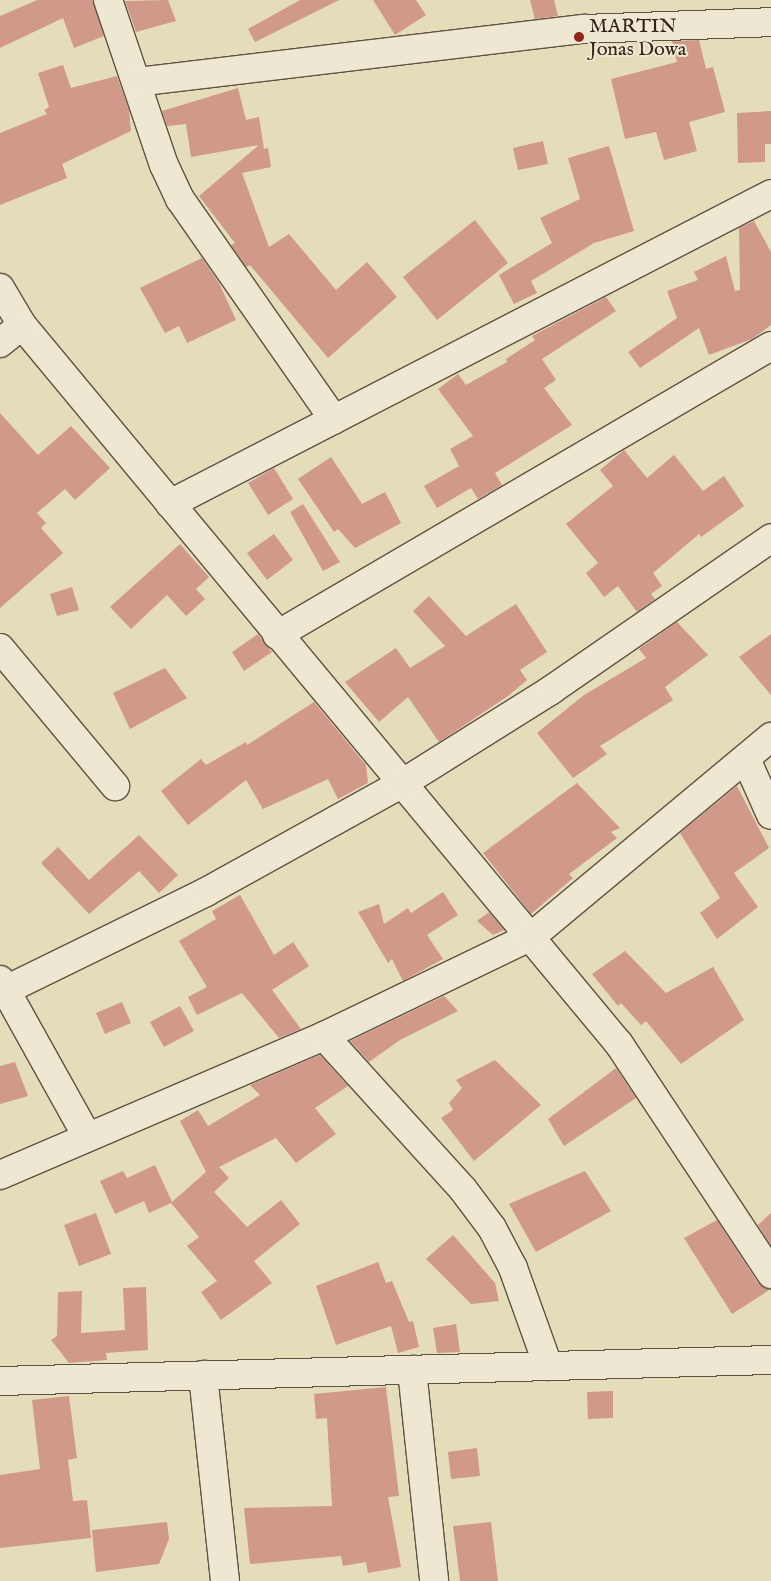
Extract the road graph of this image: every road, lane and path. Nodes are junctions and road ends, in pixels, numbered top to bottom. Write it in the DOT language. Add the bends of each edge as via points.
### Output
graph roads {
  1 [pos="108,0"];
  2 [pos="771,22"];
  3 [pos="137,82"];
  4 [pos="771,194"];
  5 [pos="0,288"];
  6 [pos="22,325"];
  7 [pos="0,343"];
  8 [pos="771,346"];
  9 [pos="334,420"];
  10 [pos="170,504"];
  11 [pos="771,538"];
  12 [pos="277,635"];
  13 [pos="0,648"];
  14 [pos="771,737"];
  15 [pos="746,759"];
  16 [pos="403,783"];
  17 [pos="115,786"];
  18 [pos="771,815"];
  19 [pos="532,936"];
  20 [pos="4,985"];
  21 [pos="324,1036"];
  22 [pos="87,1136"];
  23 [pos="0,1175"];
  24 [pos="771,1274"];
  25 [pos="771,1360"];
  26 [pos="548,1366"];
  27 [pos="412,1370"];
  28 [pos="203,1375"];
  29 [pos="0,1381"];
  30 [pos="225,1581"];
  31 [pos="434,1581"];
  1 -- 3 [label="street"];
  2 -- 3 [label="street" via="584,29"];
  3 -- 9 [label="street" via="164,166 180,199"];
  4 -- 9 [label="street"];
  5 -- 6 [label="street"];
  6 -- 7 [label="street"];
  6 -- 10 [label="street"];
  8 -- 12 [label="street"];
  9 -- 10 [label="street"];
  10 -- 12 [label="street"];
  11 -- 16 [label="street" via="551,690"];
  12 -- 16 [label="street"];
  13 -- 17 [label="street"];
  14 -- 15 [label="street"];
  15 -- 18 [label="street"];
  15 -- 19 [label="street"];
  16 -- 19 [label="street"];
  16 -- 20 [label="street" via="206,892"];
  19 -- 21 [label="street"];
  19 -- 24 [label="street" via="646,1082"];
  20 -- 22 [label="street"];
  21 -- 22 [label="street"];
  21 -- 26 [label="street" via="462,1188 492,1228 513,1268"];
  22 -- 23 [label="street"];
  25 -- 26 [label="street"];
  26 -- 27 [label="street"];
  27 -- 28 [label="street"];
  27 -- 31 [label="street"];
  28 -- 29 [label="street"];
  28 -- 30 [label="street"];
}
